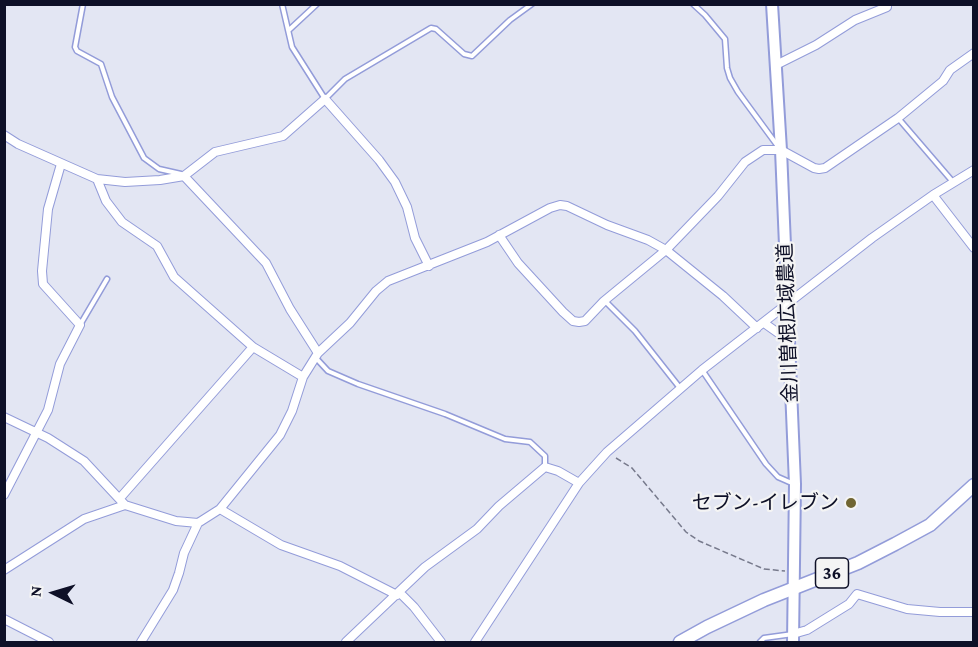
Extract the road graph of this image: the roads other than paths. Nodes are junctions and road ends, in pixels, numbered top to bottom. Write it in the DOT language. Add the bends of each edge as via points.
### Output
graph roads {
  1 [pos="83,4"];
  2 [pos="282,4"];
  3 [pos="317,4"];
  4 [pos="532,4"];
  5 [pos="693,4"];
  6 [pos="772,4"];
  7 [pos="887,4"];
  8 [pos="289,30"];
  9 [pos="974,53"];
  10 [pos="776,65"];
  11 [pos="325,99"];
  12 [pos="898,118"];
  13 [pos="4,135"];
  14 [pos="781,150"];
  15 [pos="61,165"];
  16 [pos="974,170"];
  17 [pos="184,176"];
  18 [pos="97,179"];
  19 [pos="954,182"];
  20 [pos="933,195"];
  21 [pos="499,235"];
  22 [pos="974,248"];
  23 [pos="666,250"];
  24 [pos="429,266"];
  25 [pos="107,279"];
  26 [pos="604,300"];
  27 [pos="786,305"];
  28 [pos="80,325"];
  29 [pos="761,326"];
  30 [pos="788,340"];
  31 [pos="253,347"];
  32 [pos="317,355"];
  33 [pos="702,369"];
  34 [pos="303,377"];
  35 [pos="680,388"];
  36 [pos="4,417"];
  37 [pos="38,432"];
  38 [pos="545,467"];
  39 [pos="579,483"];
  40 [pos="795,484"];
  41 [pos="974,485"];
  42 [pos="4,495"];
  43 [pos="120,498"];
  44 [pos="125,505"];
  45 [pos="220,509"];
  46 [pos="198,523"];
  47 [pos="4,570"];
  48 [pos="792,588"];
  49 [pos="398,593"];
  50 [pos="974,612"];
  51 [pos="4,619"];
  52 [pos="793,638"];
  53 [pos="49,642"];
  54 [pos="141,642"];
  55 [pos="346,642"];
  56 [pos="441,642"];
  57 [pos="475,642"];
  58 [pos="680,642"];
  59 [pos="760,642"];
  1 -- 17 [label="lane" via="77,51 101,64 112,97 144,158"];
  2 -- 8 [label="lane"];
  3 -- 8 [label="lane"];
  4 -- 11 [label="lane" via="472,56 431,28 345,79"];
  5 -- 14 [label="lane" via="725,39 730,78"];
  6 -- 10 [label="street, 金川曽根広域農道"];
  7 -- 10 [label="street"];
  8 -- 11 [label="lane" via="292,47"];
  9 -- 12 [label="street"];
  10 -- 14 [label="street, 金川曽根広域農道"];
  11 -- 17 [label="street" via="283,136 215,152"];
  11 -- 24 [label="street" via="395,182"];
  12 -- 14 [label="street" via="825,168 819,169"];
  12 -- 19 [label="lane"];
  13 -- 15 [label="street"];
  14 -- 23 [label="street" via="763,150 745,162"];
  14 -- 27 [label="street, 金川曽根広域農道"];
  15 -- 18 [label="street"];
  15 -- 28 [label="street" via="48,209 43,284"];
  16 -- 19 [label="street"];
  17 -- 18 [label="street" via="124,182"];
  17 -- 32 [label="street" via="266,263"];
  18 -- 31 [label="street" via="106,201 122,222 157,246 174,277"];
  19 -- 20 [label="street"];
  20 -- 22 [label="street"];
  20 -- 27 [label="street"];
  21 -- 23 [label="street" via="560,205"];
  21 -- 24 [label="street"];
  21 -- 26 [label="street" via="519,263 573,321 585,321"];
  23 -- 26 [label="street"];
  23 -- 29 [label="street"];
  24 -- 32 [label="street" via="388,281"];
  25 -- 28 [label="lane"];
  26 -- 35 [label="lane" via="635,331"];
  27 -- 29 [label="street"];
  27 -- 30 [label="street, 金川曽根広域農道"];
  28 -- 37 [label="street" via="60,364"];
  29 -- 30 [label="street"];
  29 -- 33 [label="street"];
  30 -- 40 [label="street, 金川曽根広域農道"];
  31 -- 34 [label="street"];
  31 -- 43 [label="street"];
  32 -- 34 [label="street"];
  32 -- 38 [label="lane" via="328,371 358,384 505,439 530,442 544,456"];
  33 -- 35 [label="street"];
  33 -- 40 [label="lane" via="766,464 778,477"];
  34 -- 45 [label="street" via="279,435"];
  35 -- 39 [label="street" via="607,452"];
  36 -- 37 [label="street"];
  37 -- 42 [label="street"];
  37 -- 43 [label="street" via="84,461"];
  38 -- 39 [label="street"];
  38 -- 49 [label="street" via="477,530"];
  39 -- 57 [label="street"];
  40 -- 48 [label="street, 金川曽根広域農道"];
  41 -- 48 [label="main road, 36" via="930,525 858,563"];
  43 -- 44 [label="street"];
  44 -- 46 [label="street" via="176,521"];
  44 -- 47 [label="street" via="84,519"];
  45 -- 46 [label="street"];
  45 -- 49 [label="street" via="281,545"];
  46 -- 54 [label="street" via="173,590"];
  48 -- 52 [label="street, 金川曽根広域農道"];
  48 -- 58 [label="main road, 36"];
  49 -- 55 [label="street"];
  49 -- 56 [label="street"];
  50 -- 52 [label="street" via="907,609 857,594 849,604"];
  51 -- 53 [label="street"];
  52 -- 59 [label="lane" via="764,638"];
}
